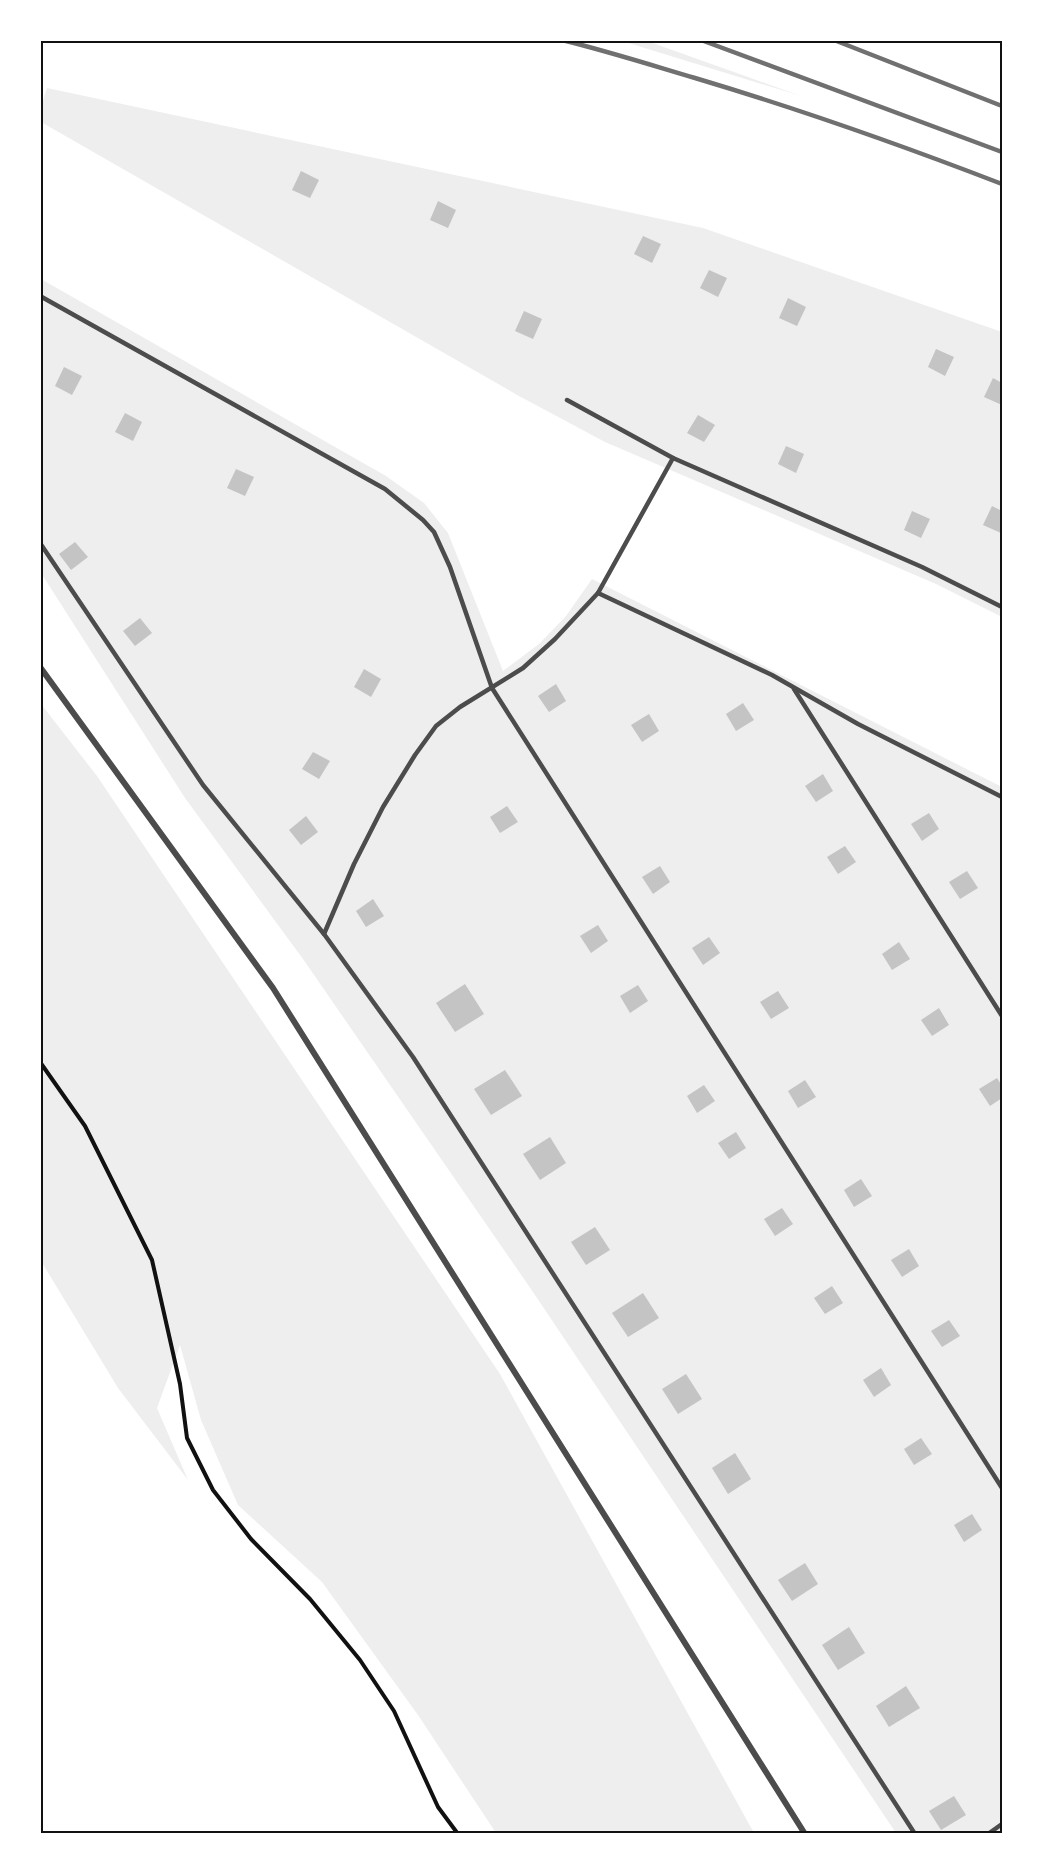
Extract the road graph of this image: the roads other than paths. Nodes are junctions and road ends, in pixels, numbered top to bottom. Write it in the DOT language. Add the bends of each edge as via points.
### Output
graph roads {
  1 [pos="40,296"];
  2 [pos="567,400"];
  3 [pos="673,458"];
  4 [pos="40,543"];
  5 [pos="598,593"];
  6 [pos="1002,607"];
  7 [pos="40,667"];
  8 [pos="792,686"];
  9 [pos="492,688"];
  10 [pos="1002,797"];
  11 [pos="324,934"];
  12 [pos="1002,1016"];
  13 [pos="1002,1488"];
  14 [pos="1002,1824"];
  15 [pos="805,1833"];
  16 [pos="915,1833"];
  17 [pos="988,1833"];
  1 -- 9 [label="lane" via="385,489 423,520 434,532 450,567"];
  2 -- 3 [label="lane"];
  3 -- 5 [label="lane"];
  3 -- 6 [label="lane" via="922,567"];
  4 -- 11 [label="lane" via="203,785"];
  5 -- 8 [label="lane"];
  5 -- 9 [label="lane" via="523,668"];
  7 -- 15 [label="street" via="273,988"];
  8 -- 10 [label="lane"];
  8 -- 12 [label="lane"];
  9 -- 11 [label="lane" via="436,726 415,755 354,864"];
  9 -- 13 [label="lane"];
  11 -- 16 [label="lane" via="413,1057"];
  14 -- 17 [label="lane"];
}
